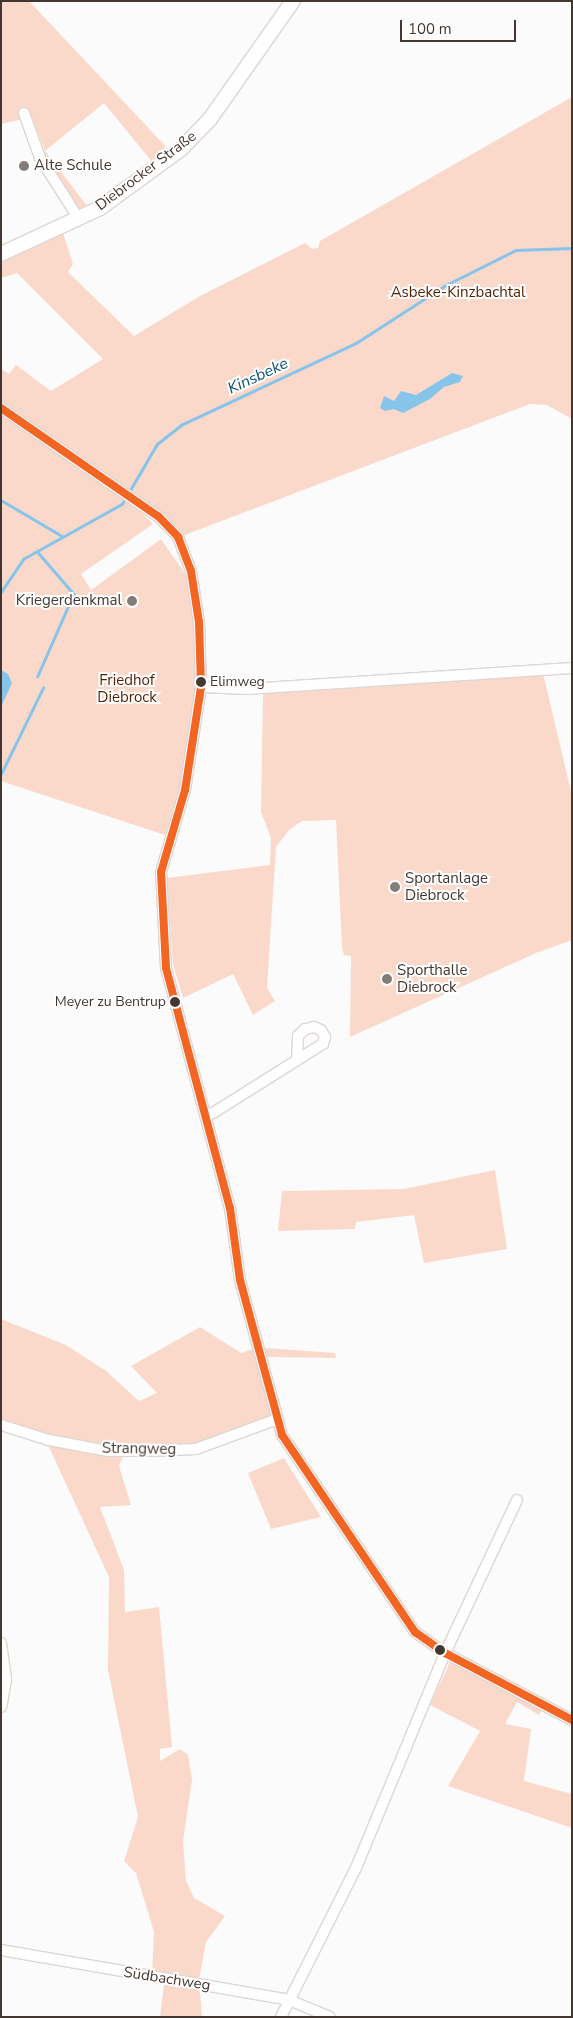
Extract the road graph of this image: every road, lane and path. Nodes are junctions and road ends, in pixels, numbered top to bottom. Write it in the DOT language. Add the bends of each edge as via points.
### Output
graph roads {
  1 [pos="293,1"];
  2 [pos="24,113"];
  3 [pos="79,218"];
  4 [pos="1,254"];
  5 [pos="1,408"];
  6 [pos="572,668"];
  7 [pos="201,687"];
  8 [pos="297,1060"];
  9 [pos="206,1115"];
  10 [pos="276,1420"];
  11 [pos="1,1425"];
  12 [pos="517,1500"];
  13 [pos="1,1643"];
  14 [pos="445,1653"];
  15 [pos="1,1708"];
  16 [pos="572,1720"];
  17 [pos="1,1950"];
  18 [pos="289,2000"];
  19 [pos="281,2017"];
  20 [pos="330,2017"];
  1 -- 3 [label="main road, Diebrocker Straße" via="198,133 122,193"];
  2 -- 3 [label="street" via="40,158"];
  3 -- 4 [label="main road, Diebrocker Straße"];
  5 -- 7 [label="street" via="138,500 172,528 188,562 199,622"];
  6 -- 7 [label="street" via="247,689"];
  7 -- 9 [label="street" via="185,790 163,860 161,889 166,968"];
  8 -- 9 [label="street"];
  9 -- 10 [label="street" via="230,1208 240,1280"];
  10 -- 11 [label="street, Strangweg" via="196,1449 148,1451 108,1451 49,1440"];
  10 -- 14 [label="street" via="288,1447 409,1625 421,1638"];
  12 -- 14 [label="street"];
  13 -- 15 [label="street" via="6,1680"];
  14 -- 16 [label="street"];
  14 -- 18 [label="street" via="356,1868"];
  17 -- 18 [label="street, Südbachweg"];
  18 -- 19 [label="street"];
  18 -- 20 [label="street, Südbachweg"];
}
